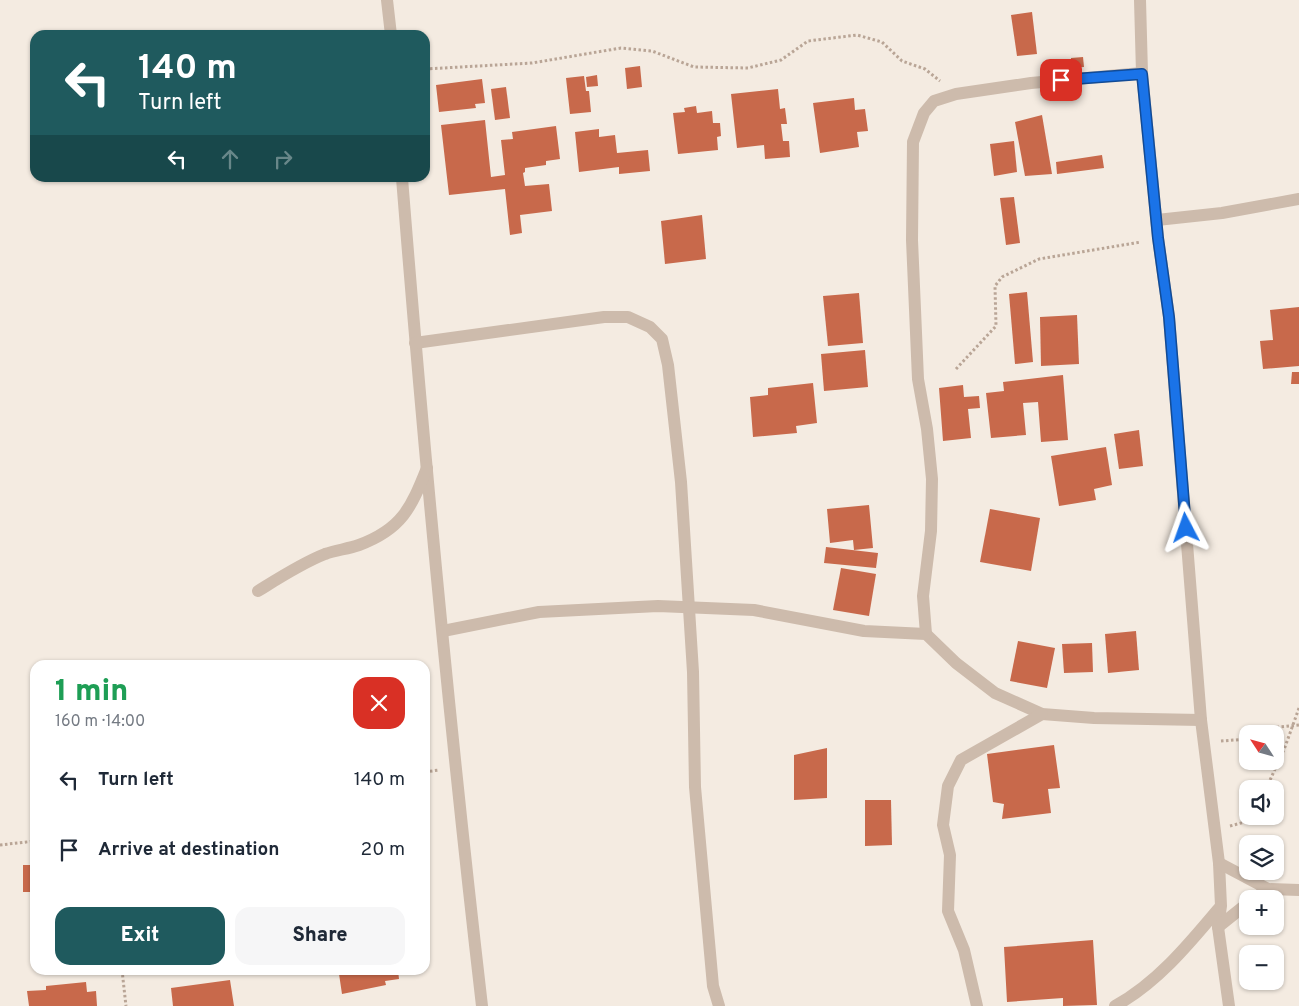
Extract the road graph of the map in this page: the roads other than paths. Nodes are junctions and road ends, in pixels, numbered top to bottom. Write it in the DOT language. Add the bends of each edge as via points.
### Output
graph roads {
  1 [pos="387,0"];
  2 [pos="1140,0"];
  3 [pos="390,30"];
  4 [pos="1142,74"];
  5 [pos="402,182"];
  6 [pos="1299,199"];
  7 [pos="1157,220"];
  8 [pos="415,343"];
  9 [pos="428,466"];
  10 [pos="258,591"];
  11 [pos="688,607"];
  12 [pos="443,631"];
  13 [pos="926,634"];
  14 [pos="1042,714"];
  15 [pos="1201,720"];
  16 [pos="1219,863"];
  17 [pos="1268,889"];
  18 [pos="1299,890"];
  19 [pos="1221,906"];
  20 [pos="1239,910"];
  21 [pos="1218,927"];
  22 [pos="482,1006"];
  23 [pos="719,1006"];
  24 [pos="978,1006"];
  25 [pos="1115,1006"];
  26 [pos="1229,1006"];
  1 -- 3 [label="street"];
  2 -- 4 [label="street"];
  4 -- 7 [label="street"];
  4 -- 13 [label="street" via="1031,83 956,94 934,101 924,113 913,142 912,240 918,379 932,479 931,531 923,596"];
  5 -- 8 [label="street"];
  6 -- 7 [label="street" via="1222,213"];
  7 -- 15 [label="street" via="1169,317"];
  8 -- 9 [label="street"];
  8 -- 11 [label="street" via="604,317 628,317 650,326 662,339 668,365 681,482"];
  9 -- 10 [label="street" via="413,504 393,525 373,539 325,554"];
  9 -- 12 [label="street"];
  11 -- 12 [label="street" via="539,612"];
  11 -- 13 [label="street" via="754,610 864,631"];
  11 -- 23 [label="street" via="695,787 712,986"];
  12 -- 22 [label="street" via="454,768"];
  13 -- 14 [label="street" via="956,664 996,693"];
  14 -- 15 [label="street"];
  14 -- 24 [label="street" via="961,760 948,786 943,825 950,855 948,911 964,950"];
  15 -- 16 [label="street"];
  16 -- 17 [label="street"];
  16 -- 19 [label="street"];
  17 -- 18 [label="street"];
  19 -- 21 [label="street"];
  19 -- 25 [label="street" via="1164,969 1134,996"];
  20 -- 21 [label="street"];
  21 -- 26 [label="street"];
}
